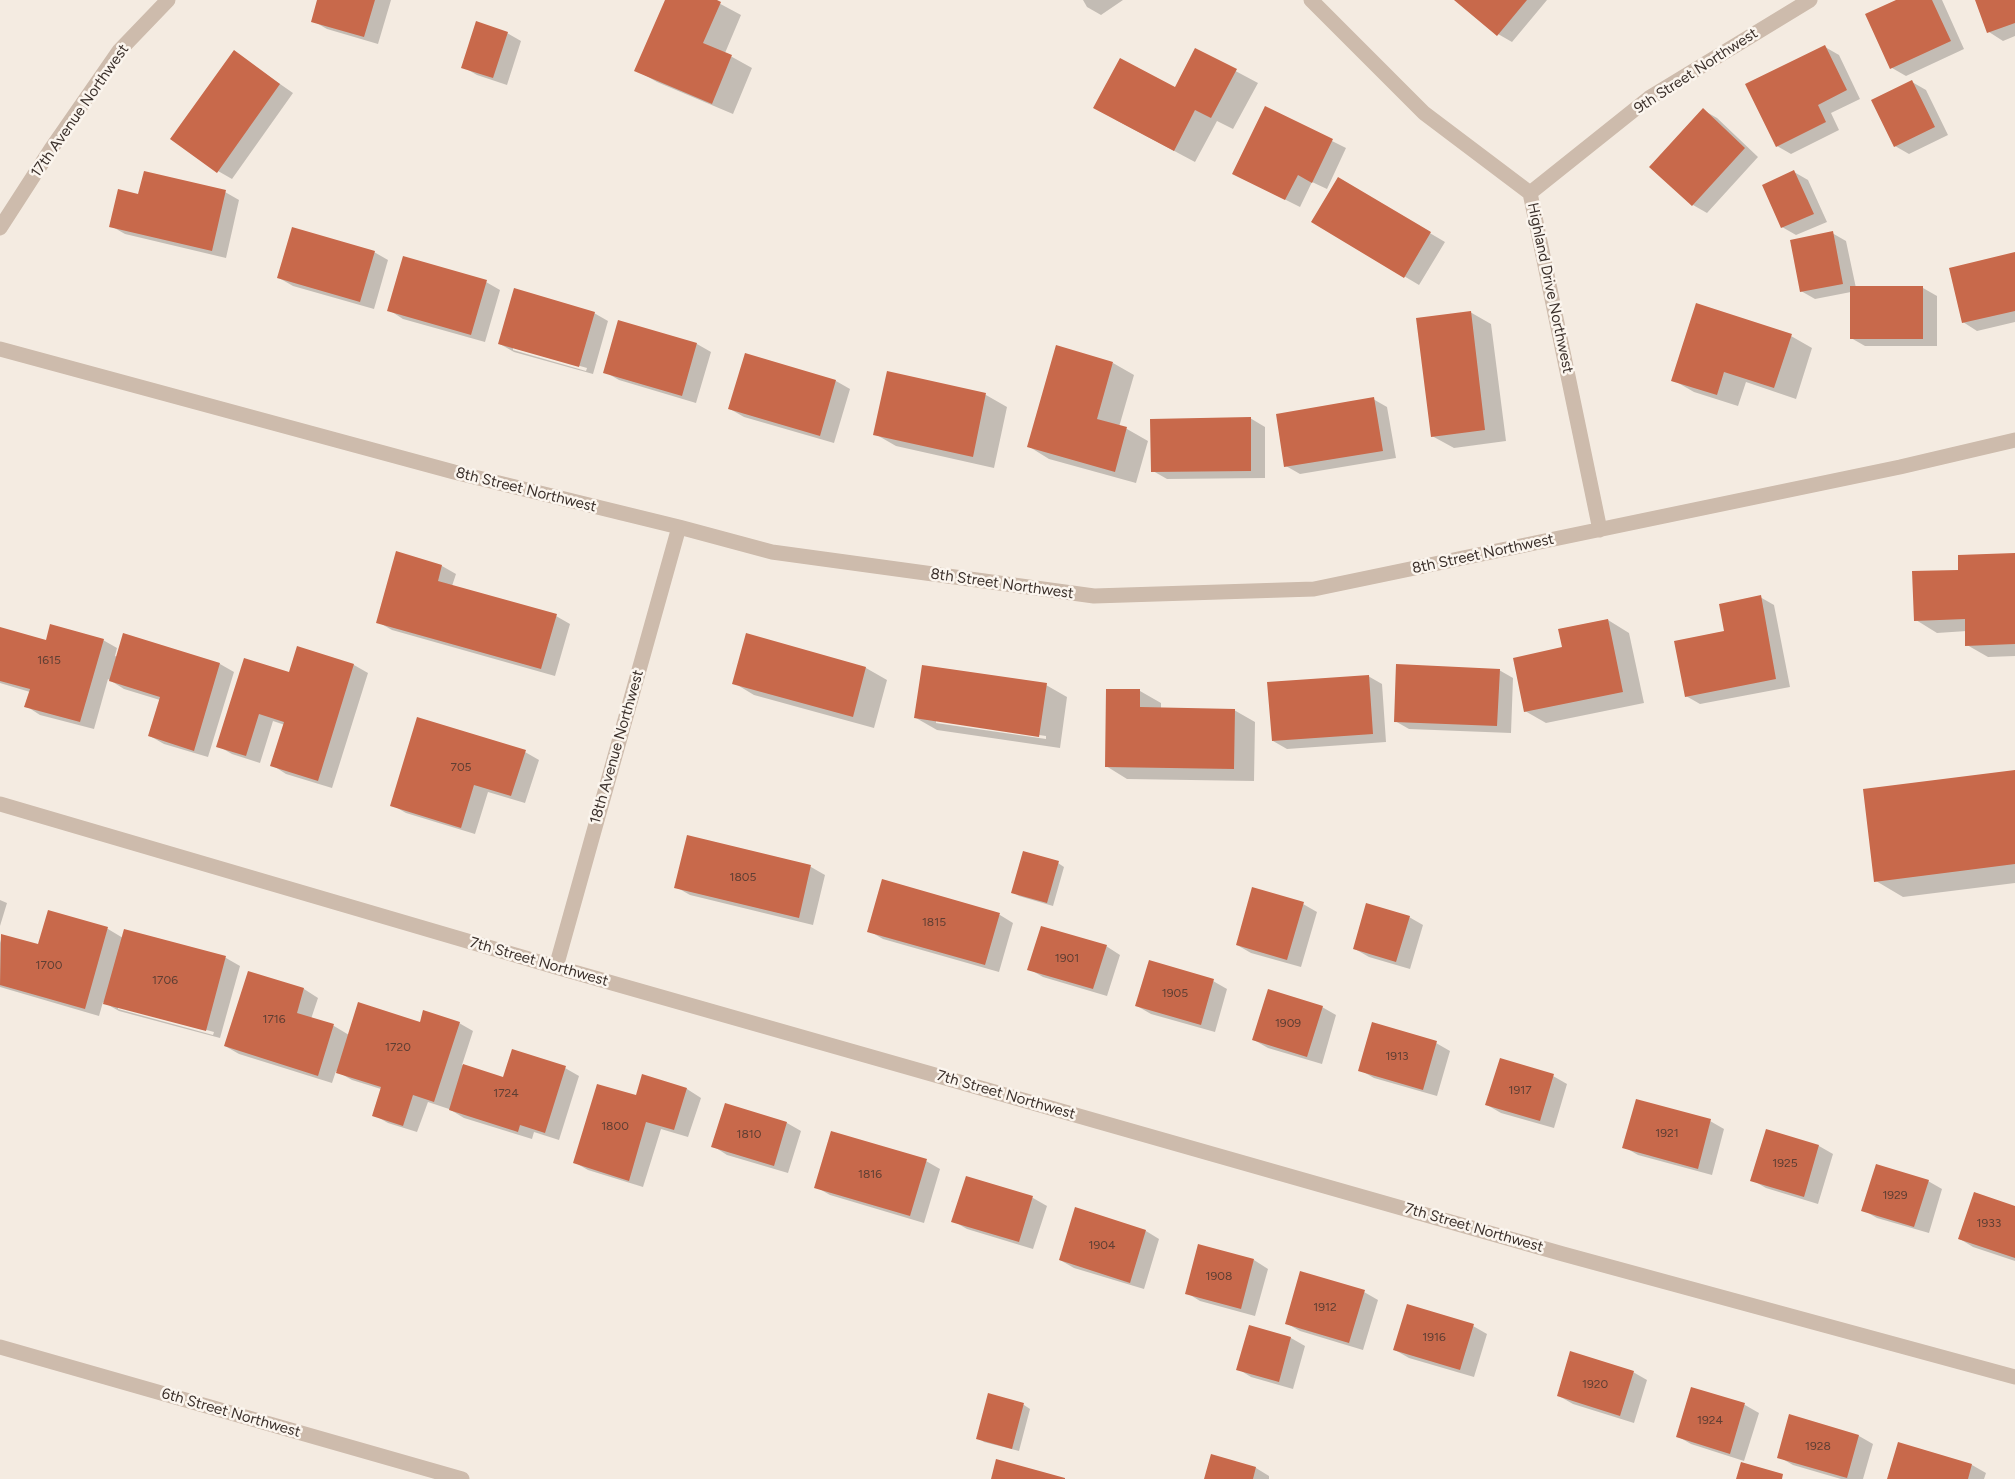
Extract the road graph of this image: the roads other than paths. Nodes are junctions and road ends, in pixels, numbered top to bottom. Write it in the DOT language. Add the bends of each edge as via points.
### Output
graph roads {
  1 [pos="168,0"];
  2 [pos="1311,0"];
  3 [pos="1810,0"];
  4 [pos="1530,194"];
  5 [pos="0,228"];
  6 [pos="0,349"];
  7 [pos="2015,440"];
  8 [pos="679,527"];
  9 [pos="1600,530"];
  10 [pos="0,804"];
  11 [pos="556,967"];
  12 [pos="0,1347"];
  13 [pos="2015,1377"];
  14 [pos="462,1479"];
  1 -- 5 [label="street, 17th Avenue Northwest" via="119,51"];
  2 -- 4 [label="street, Highland Drive Northwest" via="1424,113"];
  3 -- 4 [label="street, 9th Street Northwest" via="1649,98"];
  4 -- 9 [label="street, Highland Drive Northwest"];
  6 -- 8 [label="street, 8th Street Northwest" via="454,472"];
  7 -- 9 [label="street, 8th Street Northwest"];
  8 -- 9 [label="street, 8th Street Northwest" via="772,552 1094,596 1314,589"];
  8 -- 11 [label="street, 18th Avenue Northwest"];
  10 -- 11 [label="street, 7th Street Northwest"];
  11 -- 13 [label="street, 7th Street Northwest" via="1563,1254"];
  12 -- 14 [label="street, 6th Street Northwest"];
}
